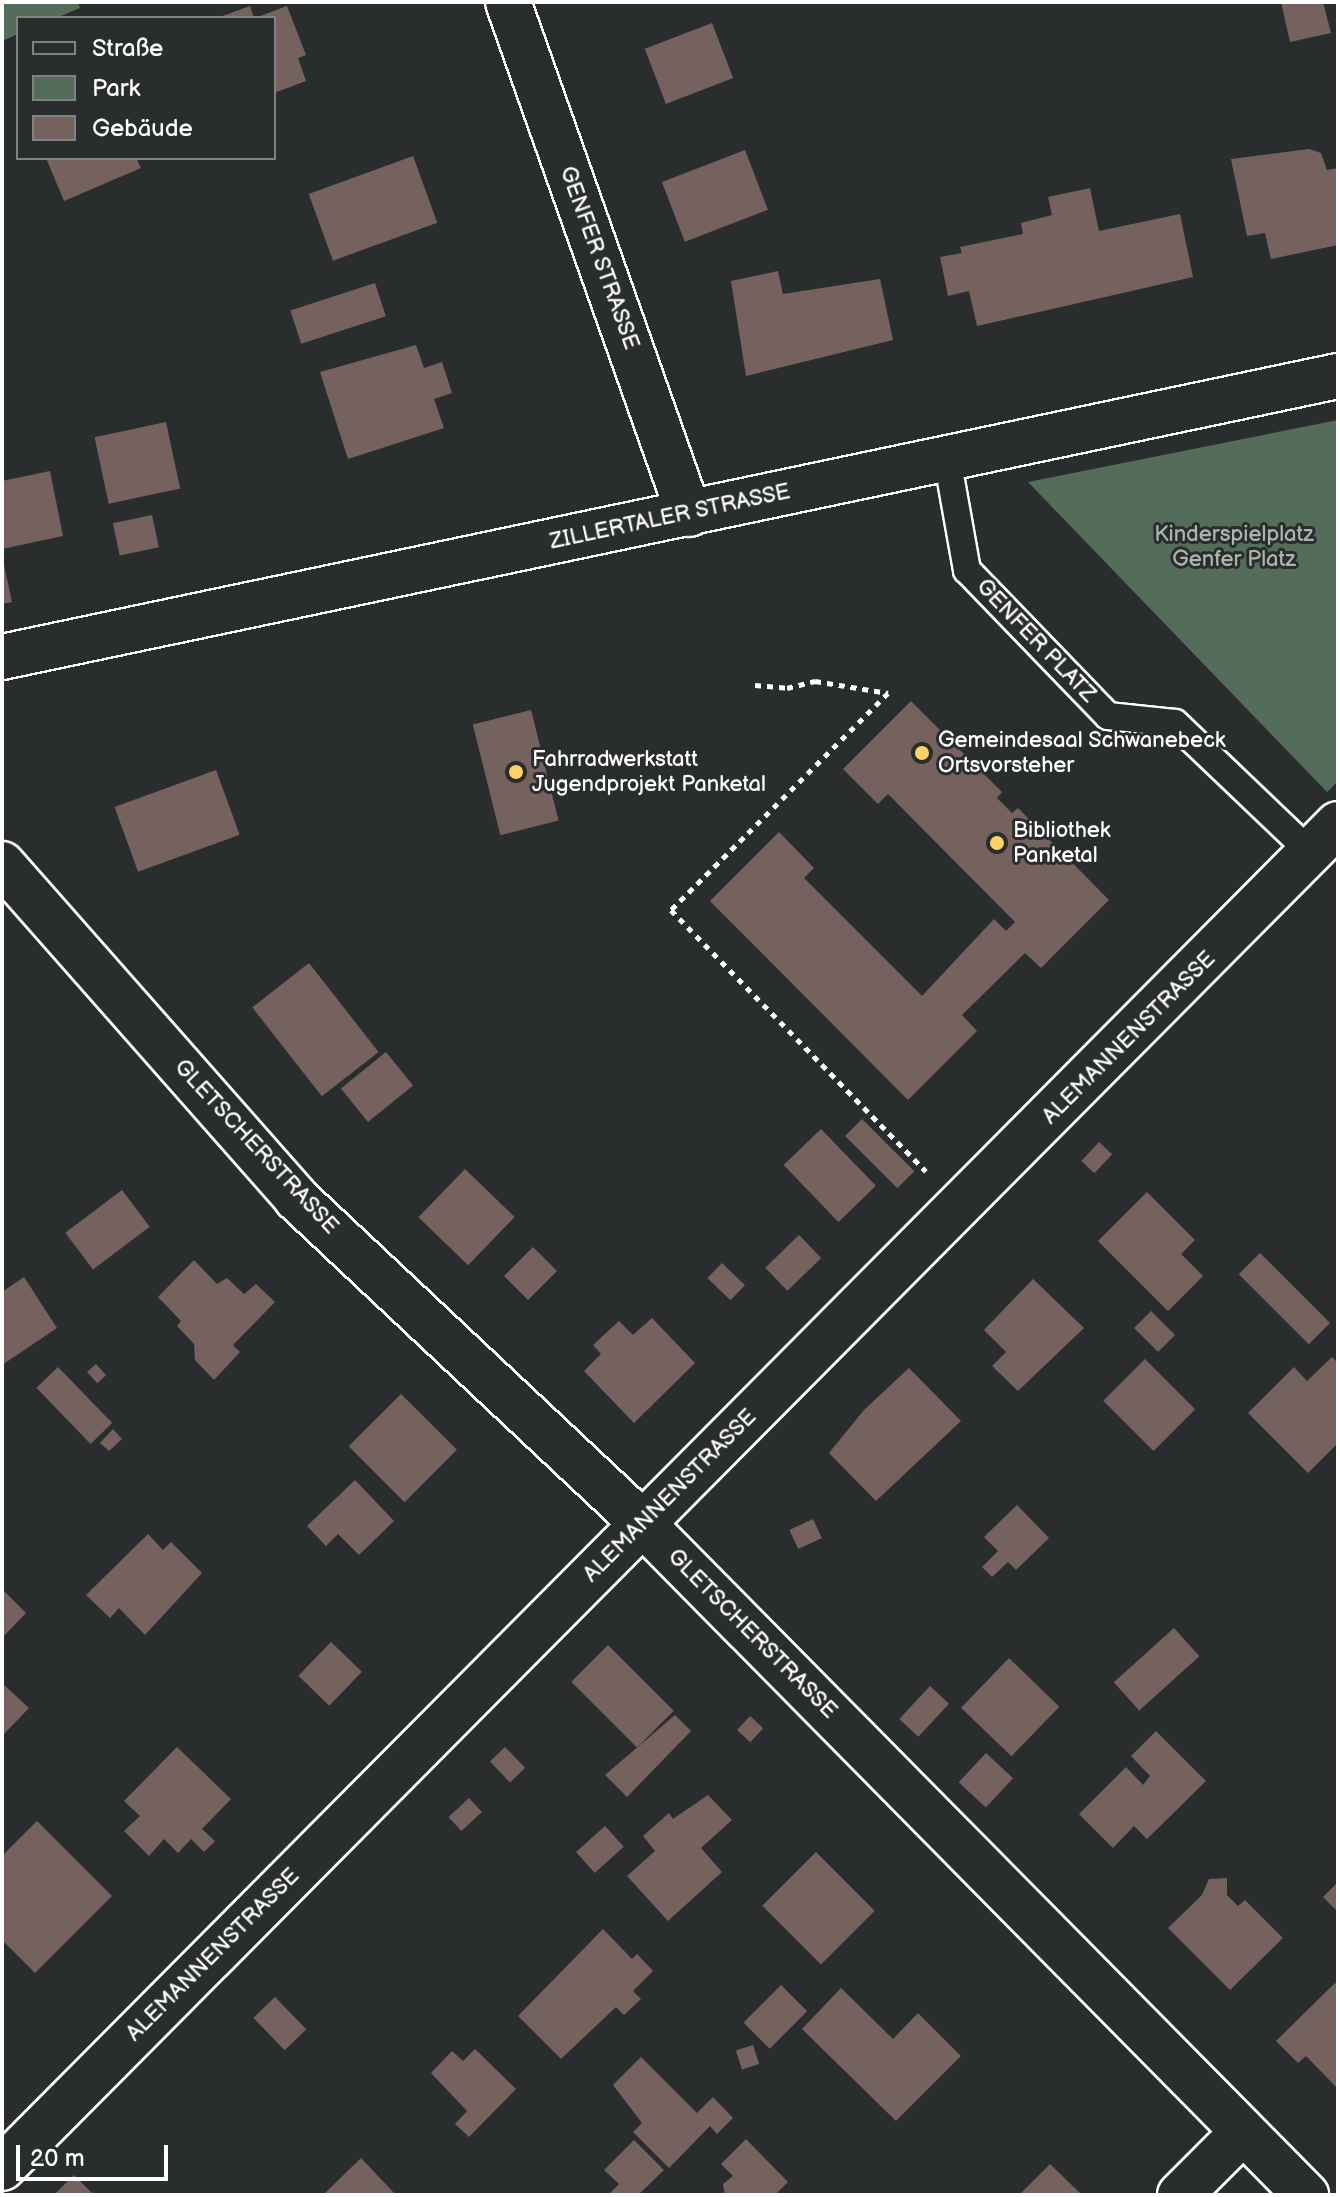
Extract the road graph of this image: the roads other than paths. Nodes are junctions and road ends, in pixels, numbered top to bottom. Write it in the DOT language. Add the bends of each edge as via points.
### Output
graph roads {
  1 [pos="508,2"];
  2 [pos="1338,376"];
  3 [pos="947,458"];
  4 [pos="689,514"];
  5 [pos="2,657"];
  6 [pos="1324,838"];
  7 [pos="2,864"];
  8 [pos="642,1523"];
  9 [pos="1243,2132"];
  10 [pos="2,2168"];
  11 [pos="1180,2195"];
  12 [pos="1306,2195"];
  1 -- 4 [label="street, GENFER STRASSE"];
  2 -- 3 [label="street, ZILLERTALER STRASSE"];
  3 -- 4 [label="street, ZILLERTALER STRASSE"];
  3 -- 6 [label="lane, GENFER PLATZ" via="967,570 1108,716 1175,723"];
  4 -- 5 [label="street, ZILLERTALER STRASSE"];
  6 -- 8 [label="street, ALEMANNENSTRASSE"];
  7 -- 8 [label="street, GLETSCHERSTRASSE" via="296,1198"];
  8 -- 9 [label="street, GLETSCHERSTRASSE"];
  8 -- 10 [label="street, ALEMANNENSTRASSE"];
  9 -- 11 [label="street"];
  9 -- 12 [label="street, GLETSCHERSTRASSE"];
}
